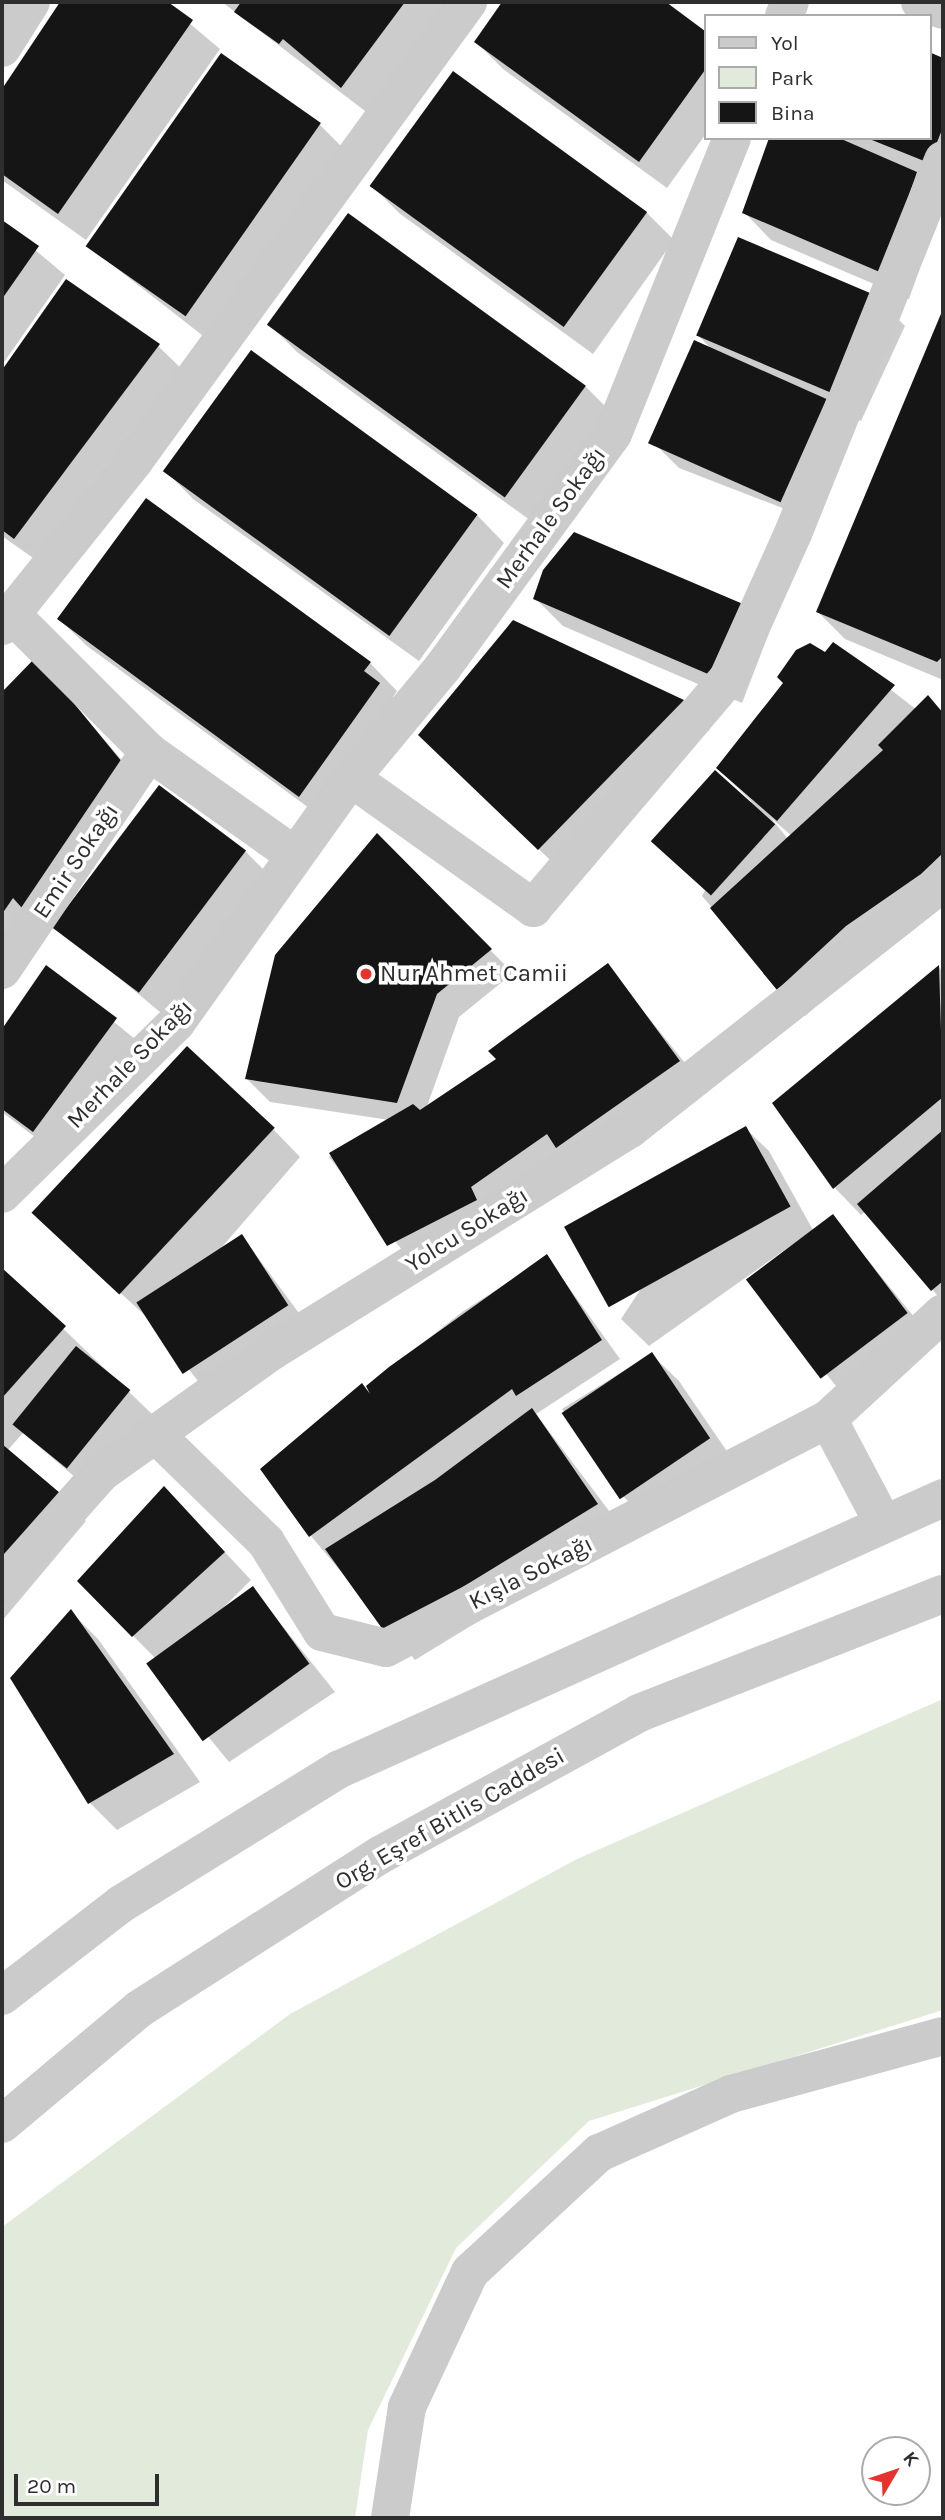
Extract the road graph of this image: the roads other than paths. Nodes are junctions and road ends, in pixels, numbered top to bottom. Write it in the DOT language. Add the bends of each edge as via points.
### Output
graph roads {
  1 [pos="31,2"];
  2 [pos="468,2"];
  3 [pos="920,2"];
  4 [pos="943,10"];
  5 [pos="2,48"];
  6 [pos="731,140"];
  7 [pos="943,160"];
  8 [pos="7,621"];
  9 [pos="149,752"];
  10 [pos="351,778"];
  11 [pos="294,855"];
  12 [pos="942,886"];
  13 [pos="2,970"];
  14 [pos="2,1194"];
  15 [pos="943,1313"];
  16 [pos="828,1419"];
  17 [pos="155,1434"];
  18 [pos="943,1498"];
  19 [pos="883,1523"];
  20 [pos="2,1586"];
  21 [pos="943,1594"];
  22 [pos="2,1996"];
  23 [pos="943,2036"];
  24 [pos="2,2124"];
  25 [pos="390,2518"];
  1 -- 5 [label="street"];
  2 -- 8 [label="street" via="134,461"];
  3 -- 4 [label="street"];
  6 -- 10 [label="street, Merhale Sokağı" via="613,434 443,667"];
  7 -- 10 [label="street" via="794,531 728,678 533,908"];
  8 -- 9 [label="street"];
  9 -- 11 [label="street"];
  9 -- 13 [label="street, Emir Sokağı"];
  10 -- 11 [label="street, Merhale Sokağı"];
  11 -- 14 [label="street, Merhale Sokağı" via="176,1023"];
  12 -- 17 [label="street, Yolcu Sokağı" via="630,1129 272,1351"];
  15 -- 16 [label="street, Kışla Sokağı"];
  16 -- 17 [label="street, Kışla Sokağı" via="386,1648 322,1632 266,1542"];
  16 -- 19 [label="street"];
  17 -- 20 [label="street, Yolcu Sokağı" via="101,1473"];
  18 -- 19 [label="street"];
  19 -- 22 [label="street" via="340,1769 121,1904"];
  21 -- 24 [label="street, Org. Eşref Bitlis Caddesi" via="639,1713 380,1855 139,2009"];
  23 -- 25 [label="street" via="731,2094 599,2152 470,2272 407,2407"];
}
